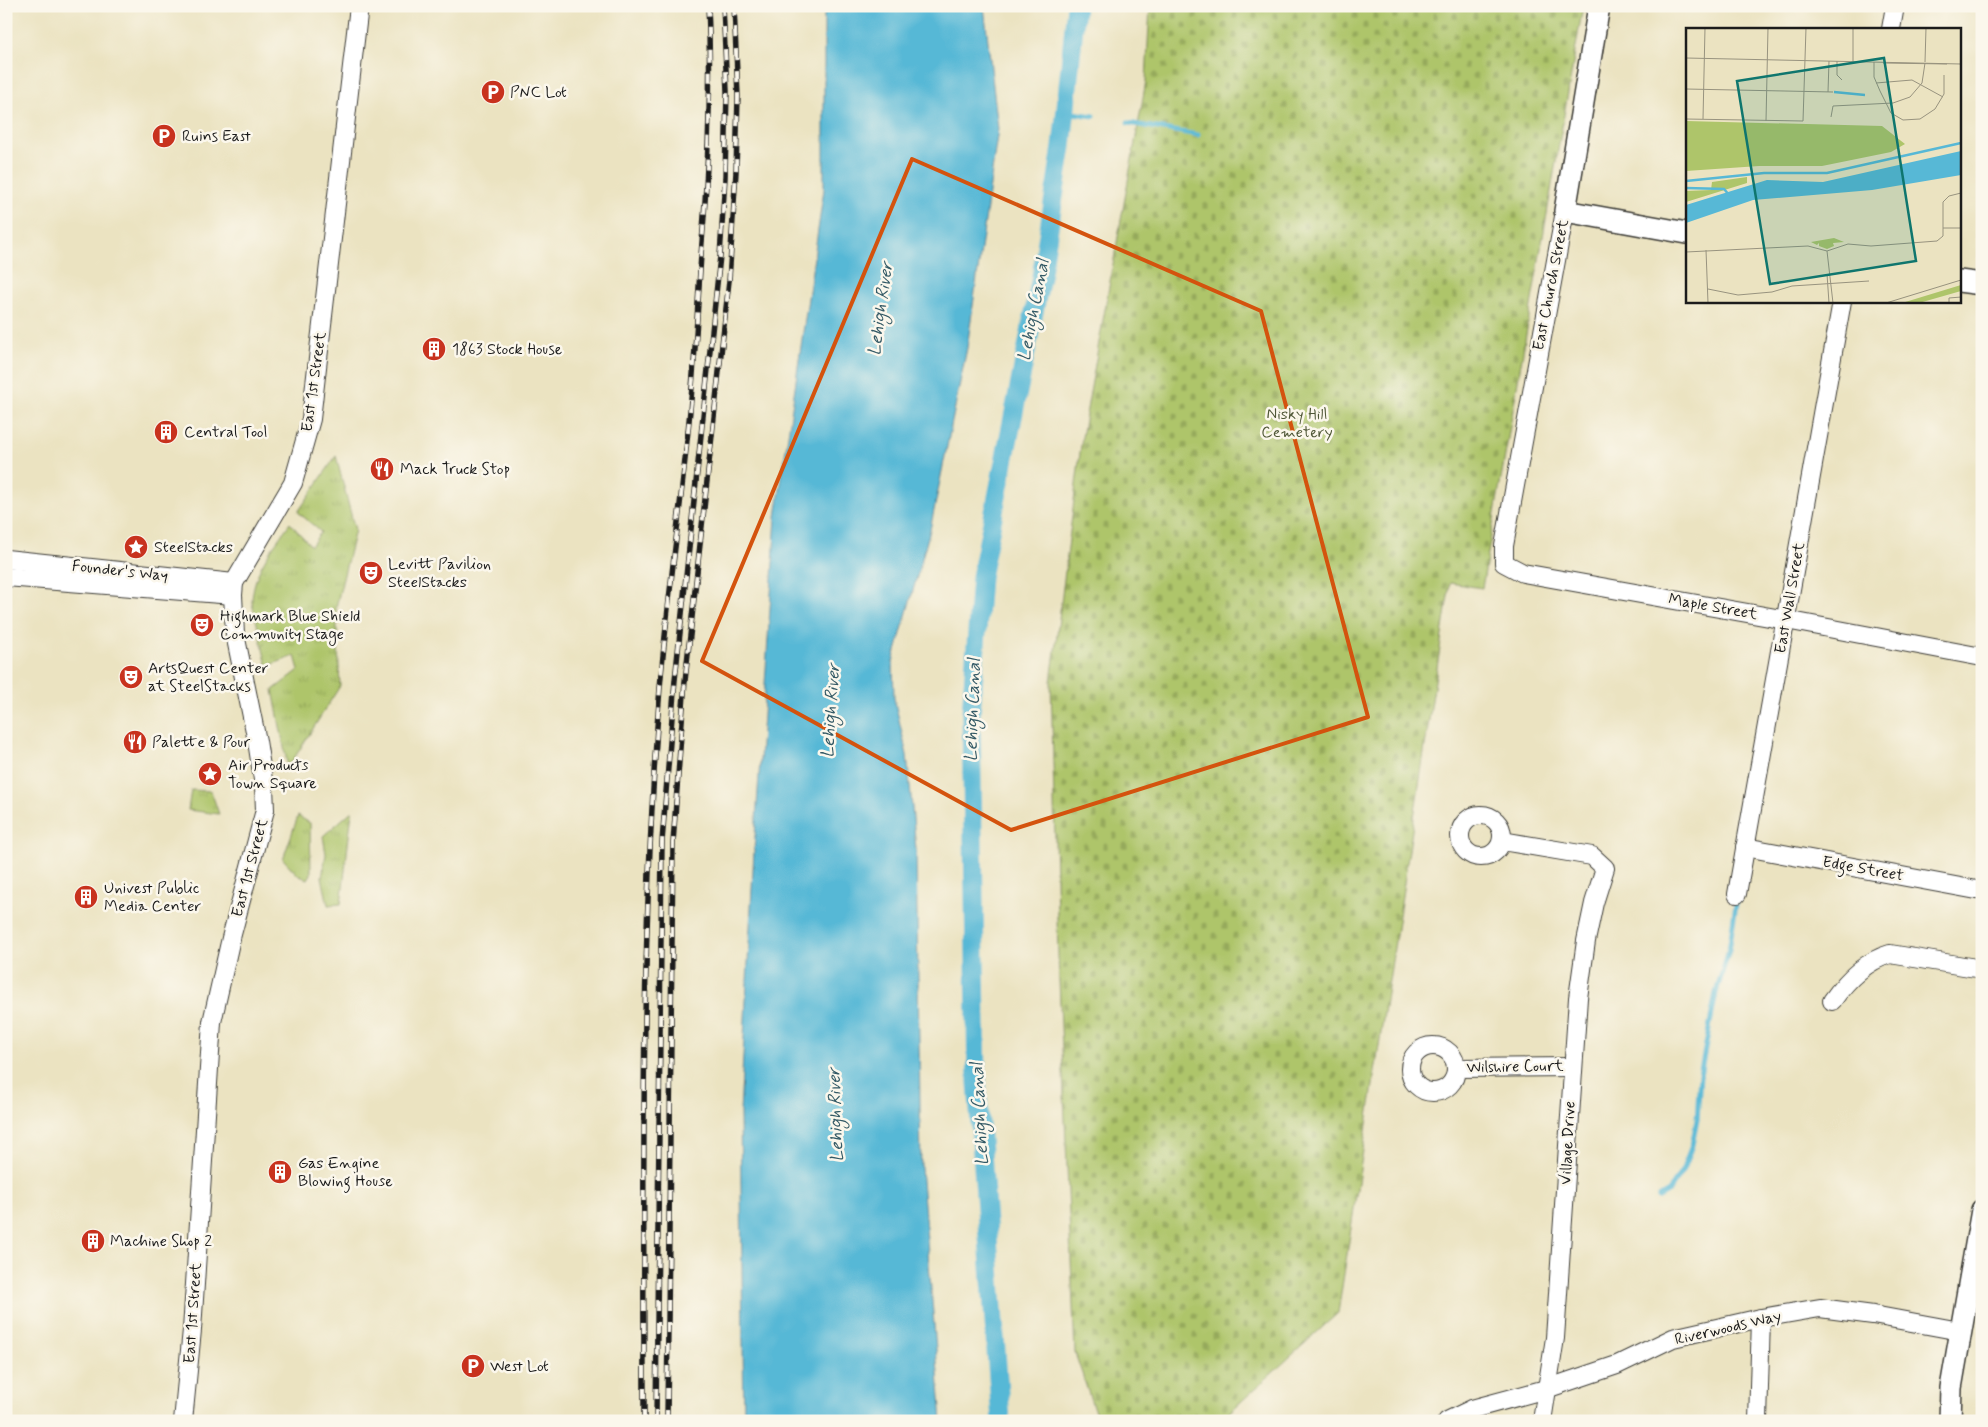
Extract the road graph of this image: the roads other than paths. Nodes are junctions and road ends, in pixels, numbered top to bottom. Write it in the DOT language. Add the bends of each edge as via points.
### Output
graph roads {
  1 [pos="359,6"];
  2 [pos="1599,6"];
  3 [pos="1895,6"];
  4 [pos="1891,28"];
  5 [pos="1565,211"];
  6 [pos="1686,232"];
  7 [pos="1960,281"];
  8 [pos="1982,284"];
  9 [pos="1842,302"];
  10 [pos="6,559"];
  11 [pos="1504,563"];
  12 [pos="6,577"];
  13 [pos="233,589"];
  14 [pos="1786,620"];
  15 [pos="1982,657"];
  16 [pos="1502,841"];
  17 [pos="1745,847"];
  18 [pos="1982,891"];
  19 [pos="1737,894"];
  20 [pos="1982,969"];
  21 [pos="1832,1001"];
  22 [pos="1573,1067"];
  23 [pos="1456,1068"];
  24 [pos="1982,1210"];
  25 [pos="1761,1318"];
  26 [pos="1960,1331"];
  27 [pos="1951,1388"];
  28 [pos="1546,1389"];
  29 [pos="183,1421"];
  30 [pos="1447,1421"];
  31 [pos="1542,1421"];
  32 [pos="1758,1421"];
  33 [pos="1938,1421"];
  34 [pos="1950,1421"];
  1 -- 13 [label="street, East 1st Street" via="311,419 293,483"];
  2 -- 5 [label="street, East Church Street"];
  3 -- 4 [label="street"];
  5 -- 6 [label="street"];
  5 -- 11 [label="street, East Church Street" via="1531,389 1504,546"];
  7 -- 8 [label="street"];
  9 -- 14 [label="street, East Wall Street"];
  10 -- 13 [label="street, Founder's Way"];
  11 -- 14 [label="street, Maple Street" via="1523,573"];
  12 -- 13 [label="street"];
  13 -- 29 [label="street, East 1st Street" via="235,634 257,741 265,810 212,1022 193,1320"];
  14 -- 15 [label="street, Maple Street"];
  14 -- 17 [label="street, East Wall Street"];
  16 -- 22 [label="street, Village Drive" via="1592,856 1605,868 1586,941"];
  17 -- 18 [label="street, Edge Street"];
  17 -- 19 [label="street, East Wall Street"];
  20 -- 21 [label="street" via="1890,954 1852,977"];
  22 -- 23 [label="street, Wilshire Court"];
  22 -- 28 [label="street, Village Drive" via="1564,1219 1554,1338"];
  24 -- 26 [label="street"];
  25 -- 26 [label="street, Riverwoods Way" via="1820,1308"];
  25 -- 28 [label="street, Riverwoods Way" via="1673,1338 1617,1365"];
  25 -- 32 [label="street"];
  26 -- 27 [label="street"];
  27 -- 33 [label="street"];
  27 -- 34 [label="street"];
  28 -- 30 [label="street, Riverwoods Way" via="1472,1409"];
  28 -- 31 [label="street, Village Drive"];
}
